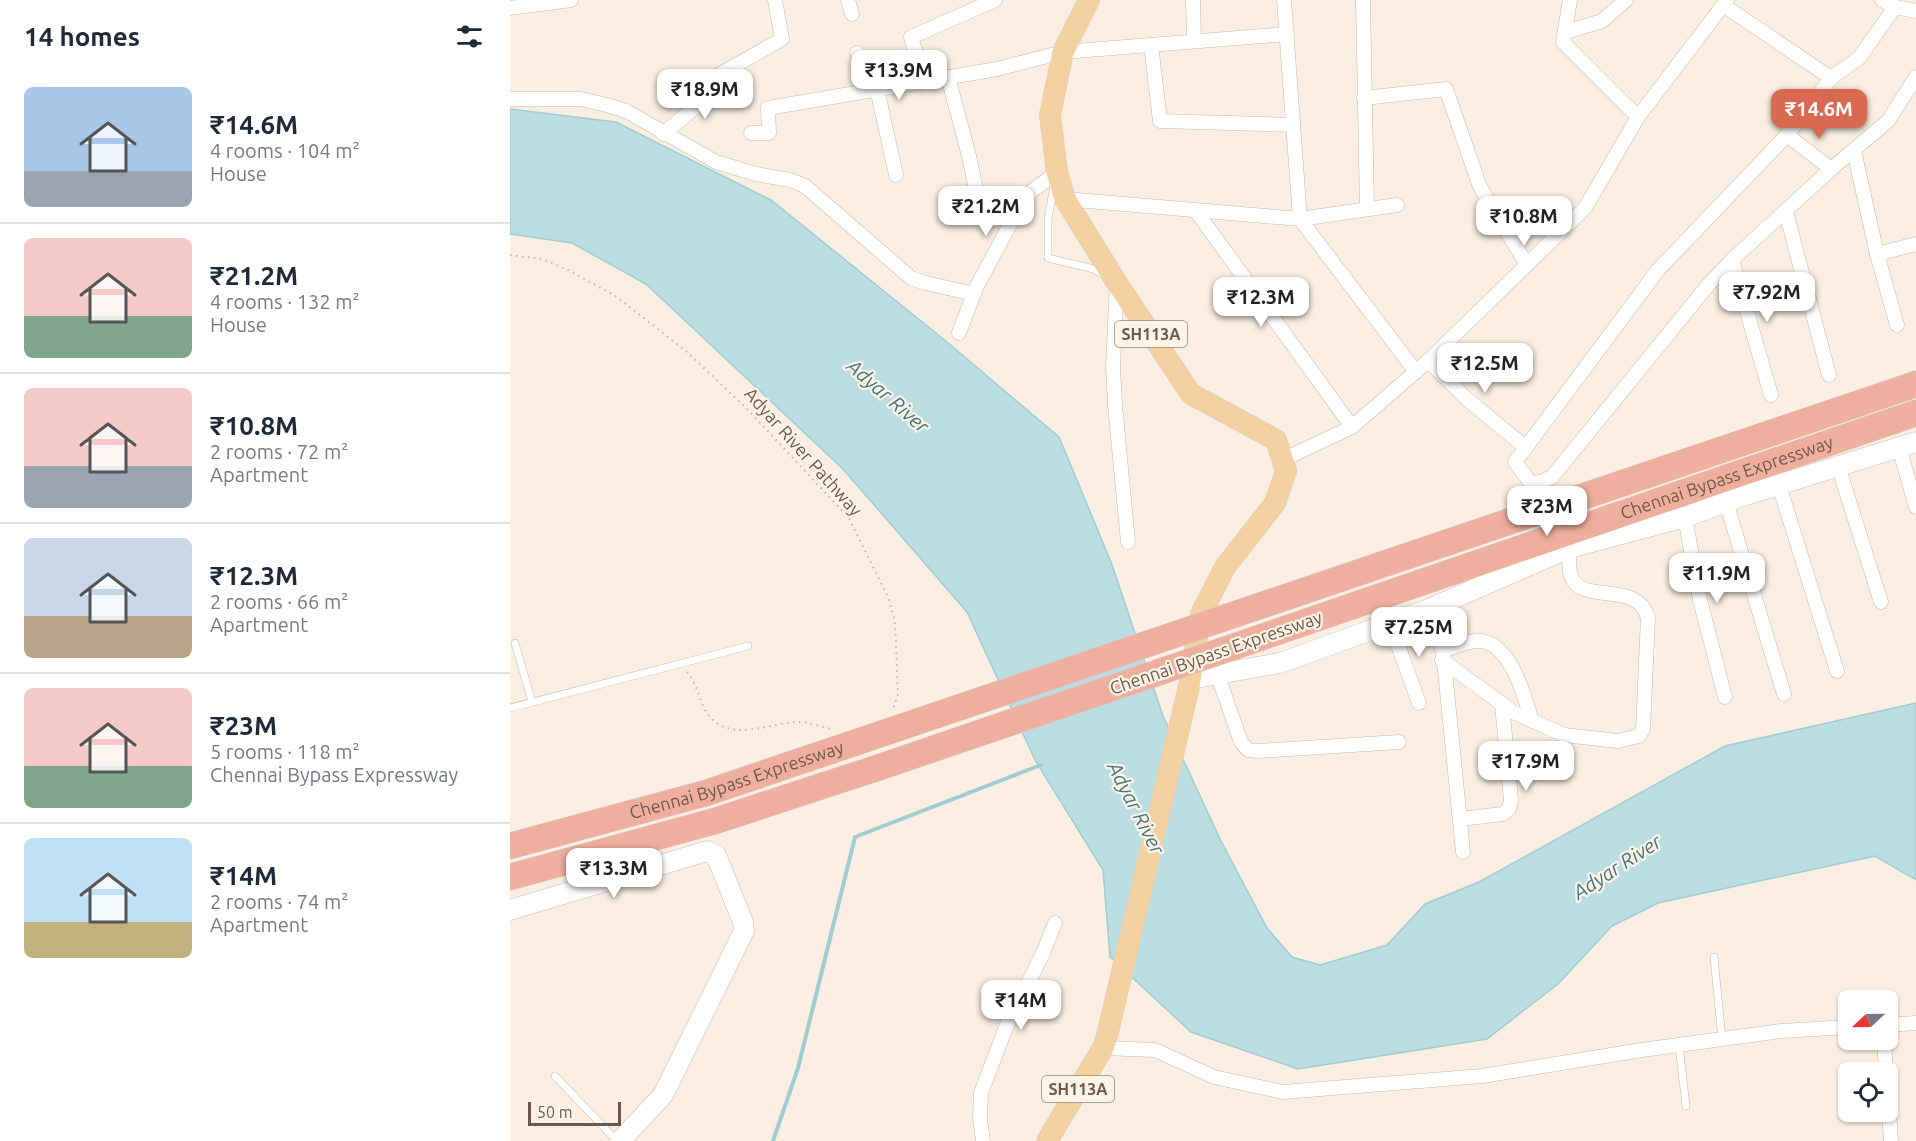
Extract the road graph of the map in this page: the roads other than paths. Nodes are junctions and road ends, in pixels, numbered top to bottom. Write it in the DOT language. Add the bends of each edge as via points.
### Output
graph roads {
  1 [pos="571,0"];
  2 [pos="775,0"];
  3 [pos="848,0"];
  4 [pos="995,0"];
  5 [pos="1089,0"];
  6 [pos="1193,0"];
  7 [pos="1284,0"];
  8 [pos="1364,0"];
  9 [pos="1570,0"];
  10 [pos="1626,0"];
  11 [pos="1882,0"];
  12 [pos="1725,3"];
  13 [pos="1895,7"];
  14 [pos="510,8"];
  15 [pos="1916,11"];
  16 [pos="852,14"];
  17 [pos="1566,32"];
  18 [pos="1287,34"];
  19 [pos="1194,41"];
  20 [pos="1151,45"];
  21 [pos="1063,52"];
  22 [pos="856,53"];
  23 [pos="948,77"];
  24 [pos="1916,77"];
  25 [pos="1831,78"];
  26 [pos="924,81"];
  27 [pos="874,89"];
  28 [pos="1364,98"];
  29 [pos="510,99"];
  30 [pos="1638,117"];
  31 [pos="1293,125"];
  32 [pos="751,133"];
  33 [pos="663,134"];
  34 [pos="1787,135"];
  35 [pos="1854,151"];
  36 [pos="1831,169"];
  37 [pos="1057,172"];
  38 [pos="896,175"];
  39 [pos="1065,199"];
  40 [pos="1397,205"];
  41 [pos="1367,210"];
  42 [pos="1196,211"];
  43 [pos="1786,212"];
  44 [pos="982,218"];
  45 [pos="1300,219"];
  46 [pos="1916,244"];
  47 [pos="1877,254"];
  48 [pos="1732,260"];
  49 [pos="1527,265"];
  50 [pos="1115,281"];
  51 [pos="974,294"];
  52 [pos="1897,325"];
  53 [pos="959,333"];
  54 [pos="1428,361"];
  55 [pos="1416,372"];
  56 [pos="1829,375"];
  57 [pos="1916,384"];
  58 [pos="1771,395"];
  59 [pos="1916,413"];
  60 [pos="1352,427"];
  61 [pos="1907,445"];
  62 [pos="1525,447"];
  63 [pos="1282,460"];
  64 [pos="1838,466"];
  65 [pos="1911,473"];
  66 [pos="1779,485"];
  67 [pos="1726,502"];
  68 [pos="1916,507"];
  69 [pos="1685,517"];
  70 [pos="1128,542"];
  71 [pos="1569,548"];
  72 [pos="1881,602"];
  73 [pos="1429,609"];
  74 [pos="1390,623"];
  75 [pos="515,643"];
  76 [pos="748,646"];
  77 [pos="1443,655"];
  78 [pos="1837,671"];
  79 [pos="1218,676"];
  80 [pos="1189,682"];
  81 [pos="1784,694"];
  82 [pos="1725,697"];
  83 [pos="532,702"];
  84 [pos="1419,703"];
  85 [pos="1502,704"];
  86 [pos="510,708"];
  87 [pos="1532,720"];
  88 [pos="1399,742"];
  89 [pos="1460,819"];
  90 [pos="510,846"];
  91 [pos="1463,852"];
  92 [pos="510,877"];
  93 [pos="510,910"];
  94 [pos="1055,923"];
  95 [pos="1714,957"];
  96 [pos="1916,1023"];
  97 [pos="1898,1024"];
  98 [pos="1838,1028"];
  99 [pos="1722,1039"];
  100 [pos="1105,1042"];
  101 [pos="1679,1045"];
  102 [pos="555,1076"];
  103 [pos="1686,1106"];
  104 [pos="1890,1122"];
  105 [pos="619,1141"];
  106 [pos="982,1141"];
  107 [pos="1047,1141"];
  108 [pos="1891,1141"];
  1 -- 14 [label="street"];
  2 -- 33 [label="street" via="782,39 694,88 699,104"];
  3 -- 16 [label="street"];
  4 -- 26 [label="street" via="911,37"];
  5 -- 21 [label="main road, SH113A"];
  6 -- 19 [label="street"];
  7 -- 18 [label="street"];
  8 -- 28 [label="street"];
  9 -- 17 [label="street"];
  10 -- 17 [label="street" via="1602,21"];
  11 -- 13 [label="street"];
  12 -- 25 [label="street"];
  12 -- 30 [label="street"];
  13 -- 15 [label="street"];
  13 -- 25 [label="street" via="1859,58"];
  17 -- 30 [label="street" via="1563,42"];
  18 -- 19 [label="street"];
  18 -- 31 [label="street"];
  19 -- 20 [label="street"];
  20 -- 21 [label="street"];
  20 -- 31 [label="street" via="1160,121"];
  21 -- 23 [label="street"];
  21 -- 37 [label="main road, SH113A" via="1050,115"];
  22 -- 27 [label="street"];
  23 -- 26 [label="street"];
  23 -- 44 [label="street"];
  24 -- 35 [label="street" via="1888,121"];
  25 -- 34 [label="street"];
  26 -- 27 [label="street"];
  27 -- 32 [label="street" via="768,108 769,133"];
  27 -- 38 [label="street"];
  28 -- 41 [label="street"];
  28 -- 49 [label="street" via="1446,89 1480,187"];
  29 -- 33 [label="street" via="581,99 626,111"];
  30 -- 49 [label="street" via="1585,208"];
  31 -- 45 [label="street"];
  33 -- 51 [label="street" via="716,162 805,186 911,278"];
  34 -- 36 [label="street"];
  34 -- 62 [label="street" via="1658,270"];
  35 -- 36 [label="street"];
  35 -- 47 [label="street"];
  36 -- 43 [label="street"];
  37 -- 39 [label="main road, SH113A"];
  37 -- 50 [label="lane" via="1048,219 1048,258 1090,268"];
  37 -- 51 [label="street" via="1021,204"];
  39 -- 42 [label="street"];
  39 -- 50 [label="main road, SH113A"];
  40 -- 41 [label="street"];
  41 -- 45 [label="street"];
  42 -- 45 [label="street"];
  42 -- 60 [label="street"];
  43 -- 48 [label="street"];
  43 -- 56 [label="street"];
  45 -- 55 [label="street"];
  46 -- 47 [label="street"];
  47 -- 52 [label="street"];
  48 -- 58 [label="street"];
  48 -- 62 [label="street" via="1551,477 1530,482 1515,462"];
  49 -- 54 [label="street"];
  50 -- 63 [label="main road, SH113A" via="1191,394 1276,440"];
  50 -- 70 [label="street" via="1113,367"];
  51 -- 53 [label="street"];
  54 -- 55 [label="street"];
  54 -- 62 [label="street"];
  55 -- 60 [label="street"];
  57 -- 90 [label="highway, Chennai Bypass Expressway, bridge" via="706,793"];
  59 -- 92 [label="highway, Chennai Bypass Expressway, bridge" via="874,769 716,820"];
  60 -- 63 [label="street"];
  61 -- 64 [label="street"];
  61 -- 65 [label="street"];
  63 -- 80 [label="main road, SH113A" via="1286,471 1275,503 1225,567 1201,614"];
  64 -- 66 [label="street"];
  64 -- 72 [label="street"];
  65 -- 68 [label="street"];
  66 -- 67 [label="street"];
  66 -- 78 [label="street"];
  67 -- 69 [label="street"];
  67 -- 81 [label="street"];
  69 -- 71 [label="street"];
  69 -- 82 [label="street" via="1700,600"];
  71 -- 73 [label="street"];
  71 -- 87 [label="street" via="1570,576 1581,588 1637,599 1645,608 1648,618 1642,729 1639,736 1618,741 1564,735"];
  73 -- 74 [label="street"];
  73 -- 77 [label="street"];
  74 -- 79 [label="street" via="1280,663"];
  74 -- 84 [label="street"];
  75 -- 83 [label="lane"];
  76 -- 83 [label="lane"];
  77 -- 85 [label="street"];
  77 -- 87 [label="street" via="1477,640 1494,646 1515,673"];
  77 -- 89 [label="street"];
  79 -- 80 [label="street"];
  79 -- 88 [label="street" via="1241,742 1248,750"];
  80 -- 100 [label="main road, SH113A"];
  83 -- 86 [label="lane"];
  85 -- 87 [label="street"];
  85 -- 89 [label="street" via="1509,809 1503,814"];
  89 -- 91 [label="street"];
  93 -- 105 [label="street" via="707,851 716,855 744,931 663,1095"];
  94 -- 106 [label="street" via="1006,1027 981,1093"];
  95 -- 99 [label="lane"];
  96 -- 97 [label="street"];
  98 -- 99 [label="street"];
  99 -- 101 [label="street"];
  100 -- 101 [label="street" via="1155,1050 1214,1077 1283,1092 1482,1076"];
  100 -- 107 [label="main road, SH113A"];
  101 -- 103 [label="lane"];
  102 -- 105 [label="lane"];
  104 -- 108 [label="street"];
}
